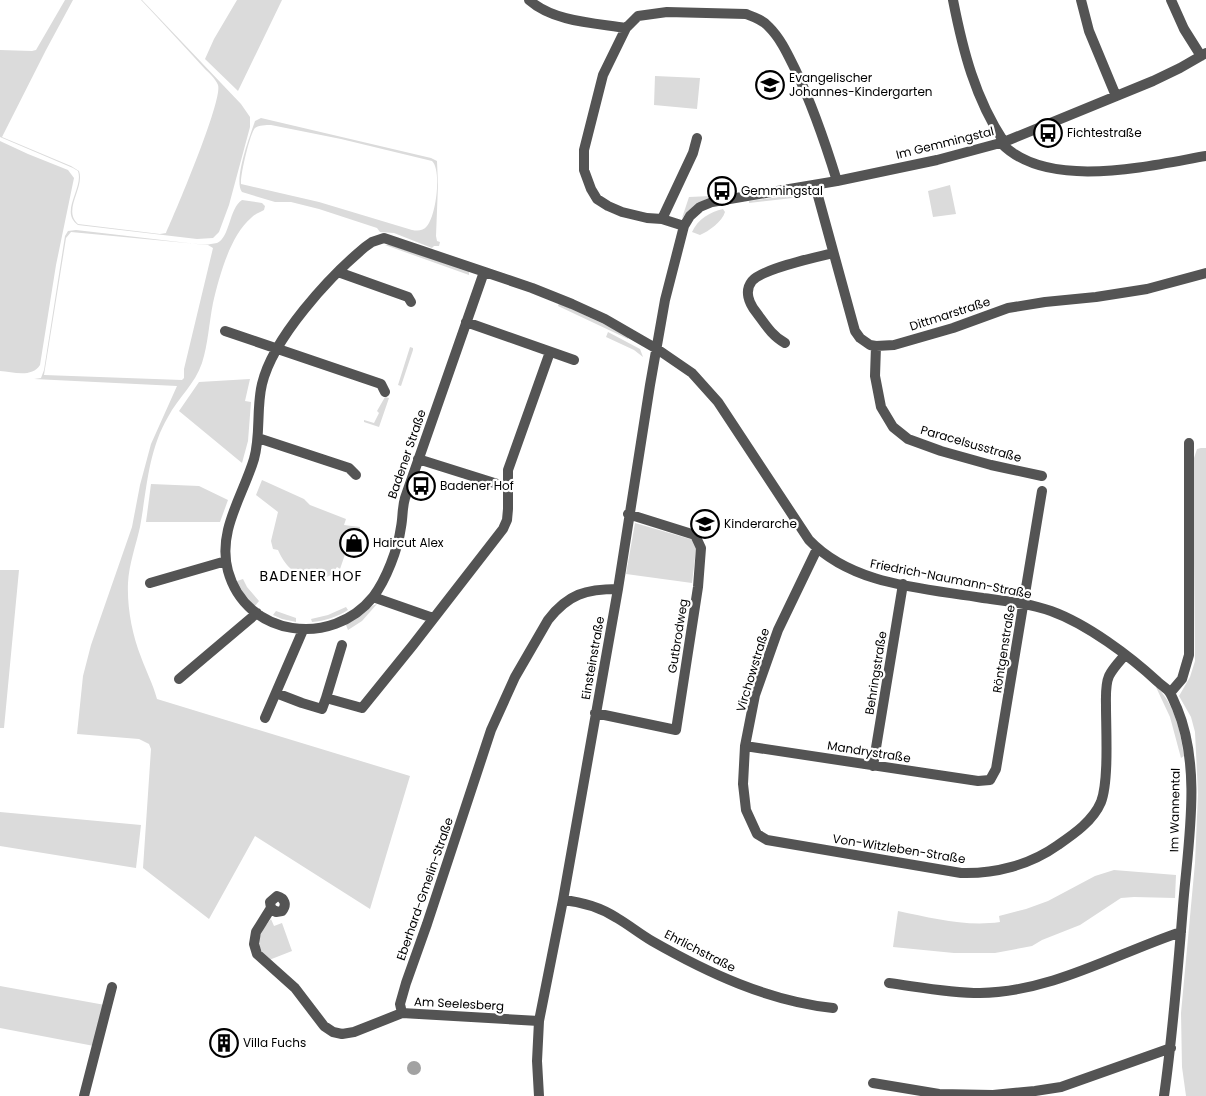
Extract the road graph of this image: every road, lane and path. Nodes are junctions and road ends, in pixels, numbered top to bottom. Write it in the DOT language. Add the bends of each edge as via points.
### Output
graph roads {
  1 [pos="529,0"];
  2 [pos="953,0"];
  3 [pos="1081,0"];
  4 [pos="1171,0"];
  5 [pos="626,28"];
  6 [pos="1204,54"];
  7 [pos="1116,96"];
  8 [pos="697,138"];
  9 [pos="1003,142"];
  10 [pos="1206,156"];
  11 [pos="837,181"];
  12 [pos="815,185"];
  13 [pos="662,219"];
  14 [pos="684,226"];
  15 [pos="833,253"];
  16 [pos="338,272"];
  17 [pos="484,272"];
  18 [pos="1206,273"];
  19 [pos="411,302"];
  20 [pos="466,322"];
  21 [pos="225,330"];
  22 [pos="785,343"];
  23 [pos="876,346"];
  24 [pos="278,349"];
  25 [pos="657,349"];
  26 [pos="550,352"];
  27 [pos="574,360"];
  28 [pos="385,392"];
  29 [pos="258,438"];
  30 [pos="1189,443"];
  31 [pos="418,459"];
  32 [pos="356,474"];
  33 [pos="1042,476"];
  34 [pos="507,487"];
  35 [pos="1042,491"];
  36 [pos="628,514"];
  37 [pos="818,549"];
  38 [pos="226,561"];
  39 [pos="150,583"];
  40 [pos="903,584"];
  41 [pos="618,589"];
  42 [pos="373,597"];
  43 [pos="1024,604"];
  44 [pos="257,613"];
  45 [pos="433,618"];
  46 [pos="304,630"];
  47 [pos="342,645"];
  48 [pos="1125,655"];
  49 [pos="179,679"];
  50 [pos="276,693"];
  51 [pos="1170,693"];
  52 [pos="326,698"];
  53 [pos="596,713"];
  54 [pos="265,718"];
  55 [pos="744,746"];
  56 [pos="873,766"];
  57 [pos="990,780"];
  58 [pos="757,834"];
  59 [pos="563,900"];
  60 [pos="271,908"];
  61 [pos="1181,932"];
  62 [pos="889,983"];
  63 [pos="112,987"];
  64 [pos="833,1008"];
  65 [pos="402,1014"];
  66 [pos="539,1021"];
  67 [pos="1171,1048"];
  68 [pos="873,1083"];
  69 [pos="84,1096"];
  70 [pos="539,1096"];
  71 [pos="1164,1096"];
  1 -- 5 [label="street" via="562,17"];
  2 -- 9 [label="street" via="972,79"];
  3 -- 7 [label="street" via="1089,31"];
  4 -- 6 [label="street" via="1184,29"];
  5 -- 11 [label="street" via="638,16 651,13 746,14 757,18 769,27 789,56 820,127"];
  5 -- 13 [label="street" via="603,75 586,138 584,170 590,189 608,206 634,216"];
  6 -- 7 [label="street, Im Gemmingstal"];
  7 -- 9 [label="street, Im Gemmingstal"];
  8 -- 13 [label="street" via="694,153"];
  9 -- 10 [label="street" via="1017,155 1031,161 1080,172 1128,169"];
  9 -- 11 [label="street, Im Gemmingstal"];
  11 -- 12 [label="street, Im Gemmingstal"];
  12 -- 14 [label="street, Im Gemmingstal" via="712,202 700,207"];
  12 -- 15 [label="street"];
  13 -- 14 [label="street"];
  14 -- 25 [label="street, Einsteinstraße" via="668,285"];
  15 -- 22 [label="street" via="776,269 751,282 748,296 753,308 775,338"];
  15 -- 23 [label="street" via="855,331 860,338"];
  16 -- 17 [label="street, Badener Straße" via="365,246 384,238"];
  16 -- 19 [label="street" via="408,296"];
  16 -- 24 [label="street, Badener Straße" via="313,299"];
  17 -- 20 [label="street, Badener Straße"];
  17 -- 25 [label="street, Badener Straße" via="572,304"];
  18 -- 23 [label="street, Dittmarstraße" via="1147,289 1008,308 916,340"];
  20 -- 26 [label="street"];
  20 -- 31 [label="street, Badener Straße"];
  21 -- 24 [label="street"];
  23 -- 33 [label="street, Paracelsusstraße" via="875,376 881,407 893,427 908,439 940,451"];
  24 -- 28 [label="street" via="381,384"];
  24 -- 29 [label="street, Badener Straße" via="270,361 258,402"];
  25 -- 36 [label="street, Einsteinstraße"];
  25 -- 37 [label="street, Friedrich-Naumann-Straße" via="692,373 718,402"];
  26 -- 27 [label="street"];
  26 -- 34 [label="street" via="508,470"];
  29 -- 32 [label="street" via="349,468"];
  29 -- 38 [label="street, Badener Straße" via="254,458 227,531"];
  30 -- 51 [label="street" via="1190,655 1182,679"];
  31 -- 34 [label="street"];
  31 -- 42 [label="street, Badener Straße" via="403,504 401,530 393,556"];
  34 -- 45 [label="street" via="507,520 503,529"];
  35 -- 43 [label="street, Röntgenstraße"];
  36 -- 41 [label="street, Einsteinstraße"];
  36 -- 53 [label="street, Gutbrodweg" via="695,535 700,545 698,587 676,730"];
  37 -- 40 [label="street, Friedrich-Naumann-Straße" via="849,570"];
  37 -- 55 [label="street, Virchowstraße" via="778,630 755,694"];
  38 -- 39 [label="street"];
  38 -- 44 [label="street, Badener Straße" via="235,588"];
  40 -- 43 [label="street, Friedrich-Naumann-Straße"];
  40 -- 56 [label="street, Behringstraße"];
  41 -- 53 [label="street, Einsteinstraße"];
  41 -- 65 [label="street, Eberhard-Gmelin-Straße" via="576,594 555,611 515,677 491,730 406,983 400,1004"];
  42 -- 45 [label="street"];
  42 -- 46 [label="street, Badener Straße" via="359,612 339,623"];
  43 -- 48 [label="street, Friedrich-Naumann-Straße" via="1068,618"];
  43 -- 57 [label="street, Röntgenstraße" via="996,769"];
  44 -- 46 [label="street, Badener Straße" via="280,626"];
  44 -- 49 [label="street"];
  45 -- 52 [label="street" via="362,708"];
  46 -- 50 [label="street"];
  47 -- 52 [label="street"];
  48 -- 51 [label="street, Friedrich-Naumann-Straße" via="1142,666"];
  48 -- 58 [label="street, Von-Witzleben-Straße" via="1108,678 1106,775 1101,802 1079,830 1050,851 1015,866 981,874 961,873 796,846 767,840"];
  50 -- 52 [label="street" via="322,709"];
  50 -- 54 [label="street"];
  51 -- 61 [label="street, Im Wannental" via="1184,724 1190,782"];
  53 -- 59 [label="street, Einsteinstraße"];
  55 -- 56 [label="street, Mandrystraße"];
  55 -- 58 [label="street, Virchowstraße" via="744,798"];
  56 -- 57 [label="street, Mandrystraße"];
  59 -- 64 [label="street, Ehrlichstraße" via="599,908 651,941 728,980 774,996"];
  59 -- 66 [label="street, Einsteinstraße"];
  60 -- 65 [label="street, Am Seelesberg" via="256,932 256,954 295,988 328,1030 347,1033"];
  61 -- 62 [label="street" via="1083,971 1018,989 949,992"];
  61 -- 67 [label="street, Im Wannental"];
  63 -- 69 [label="street"];
  65 -- 66 [label="street, Am Seelesberg"];
  66 -- 70 [label="street, Einsteinstraße"];
  67 -- 68 [label="street" via="1088,1079 1035,1092 939,1094"];
  67 -- 71 [label="street, Im Wannental"];
}
